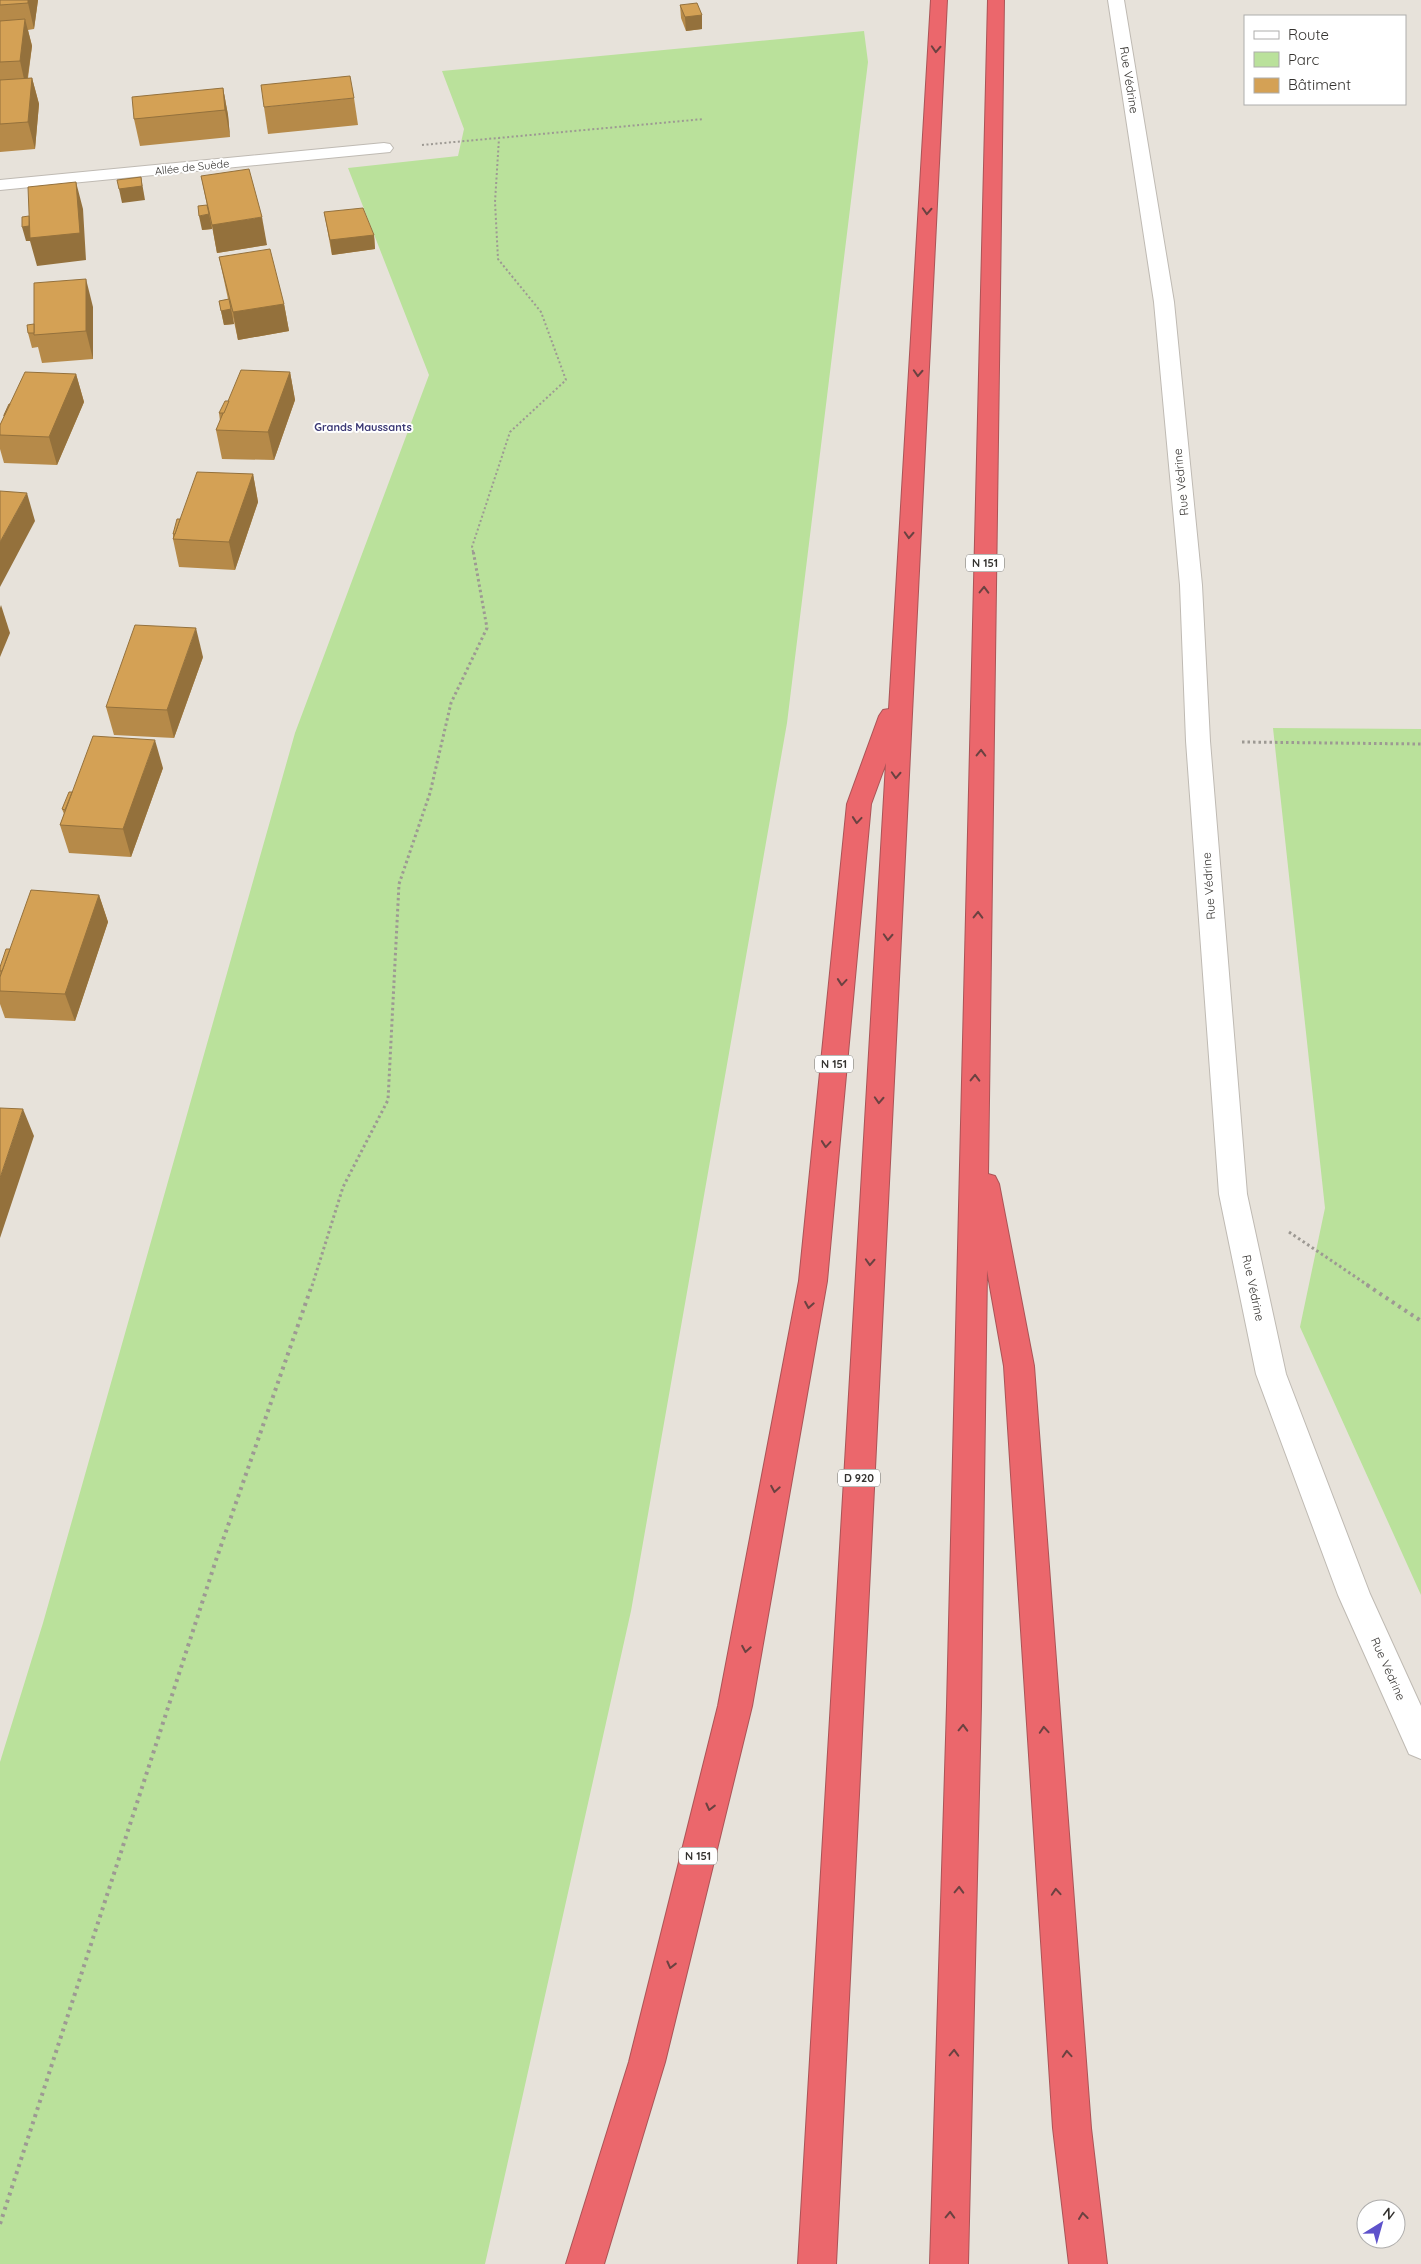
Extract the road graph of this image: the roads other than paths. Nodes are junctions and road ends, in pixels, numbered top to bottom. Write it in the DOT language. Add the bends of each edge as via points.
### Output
graph roads {
  1 [pos="939,0"];
  2 [pos="996,0"];
  3 [pos="1116,0"];
  4 [pos="384,148"];
  5 [pos="0,185"];
  6 [pos="901,692"];
  7 [pos="974,1126"];
  8 [pos="1421,1743"];
  9 [pos="585,2264"];
  10 [pos="817,2264"];
  11 [pos="949,2264"];
  12 [pos="1088,2264"];
  1 -- 6 [label="highway, N 151, one-way"];
  7 -- 2 [label="highway, N 151, one-way"];
  3 -- 8 [label="street, Rue Védrine" via="1164,302 1191,585 1198,741 1233,1194 1271,1374 1354,1595"];
  4 -- 5 [label="street, Allée de Suède"];
  6 -- 9 [label="highway, N 151, one-way" via="859,804 813,1281 735,1706 647,2062"];
  6 -- 10 [label="highway, D 920, one-way"];
  11 -- 7 [label="highway, one-way" via="964,1697"];
  12 -- 7 [label="highway, one-way" via="1072,2128 1019,1366"];
}
